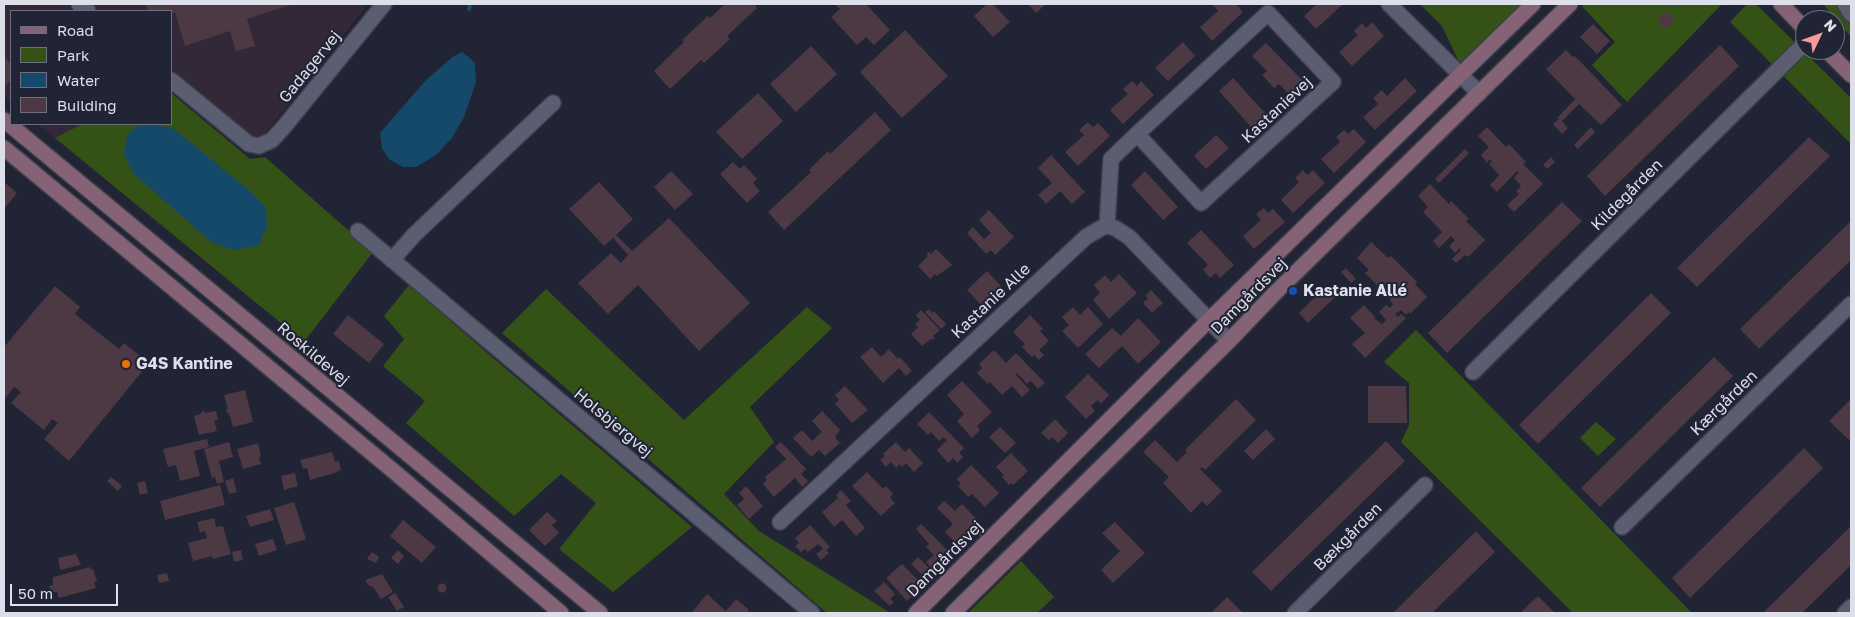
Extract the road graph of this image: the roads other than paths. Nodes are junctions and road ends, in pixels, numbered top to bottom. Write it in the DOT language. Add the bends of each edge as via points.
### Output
graph roads {
  1 [pos="384,4"];
  2 [pos="1389,4"];
  3 [pos="1533,4"];
  4 [pos="1570,4"];
  5 [pos="1781,4"];
  6 [pos="1845,4"];
  7 [pos="1851,14"];
  8 [pos="1795,19"];
  9 [pos="1795,53"];
  10 [pos="1836,60"];
  11 [pos="1460,75"];
  12 [pos="1851,75"];
  13 [pos="172,81"];
  14 [pos="1479,93"];
  15 [pos="553,103"];
  16 [pos="10,125"];
  17 [pos="1137,134"];
  18 [pos="4,148"];
  19 [pos="1107,226"];
  20 [pos="358,231"];
  21 [pos="392,260"];
  22 [pos="1851,304"];
  23 [pos="1209,320"];
  24 [pos="1229,341"];
  25 [pos="1473,372"];
  26 [pos="1425,485"];
  27 [pos="780,522"];
  28 [pos="1622,526"];
  29 [pos="1851,607"];
  30 [pos="561,613"];
  31 [pos="600,613"];
  32 [pos="812,613"];
  33 [pos="916,613"];
  34 [pos="953,613"];
  35 [pos="1295,613"];
  36 [pos="1845,613"];
  1 -- 13 [label="street, Gadagervej" via="283,128 272,140 259,146 249,144"];
  2 -- 11 [label="street"];
  3 -- 11 [label="street, Damgårdsvej"];
  4 -- 14 [label="street, Damgårdsvej"];
  5 -- 8 [label="street"];
  6 -- 7 [label="street"];
  9 -- 25 [label="street, Kildegården"];
  10 -- 12 [label="street"];
  11 -- 14 [label="street"];
  11 -- 23 [label="street, Damgårdsvej"];
  14 -- 24 [label="street, Damgårdsvej"];
  15 -- 21 [label="street" via="414,235"];
  16 -- 31 [label="street, Roskildevej"];
  17 -- 17 [label="street, Kastanievej" via="1268,14 1333,82 1201,203"];
  17 -- 19 [label="street, Kastanievej" via="1111,159"];
  18 -- 30 [label="street"];
  19 -- 23 [label="street" via="1129,238"];
  19 -- 27 [label="street, Kastanie Alle" via="1086,237"];
  20 -- 21 [label="street, Holsbjergvej"];
  21 -- 32 [label="street, Holsbjergvej"];
  22 -- 28 [label="street, Kærgården"];
  23 -- 24 [label="street"];
  23 -- 33 [label="street, Damgårdsvej"];
  24 -- 34 [label="street, Damgårdsvej"];
  26 -- 35 [label="street, Bækgården"];
  29 -- 36 [label="street"];
}
